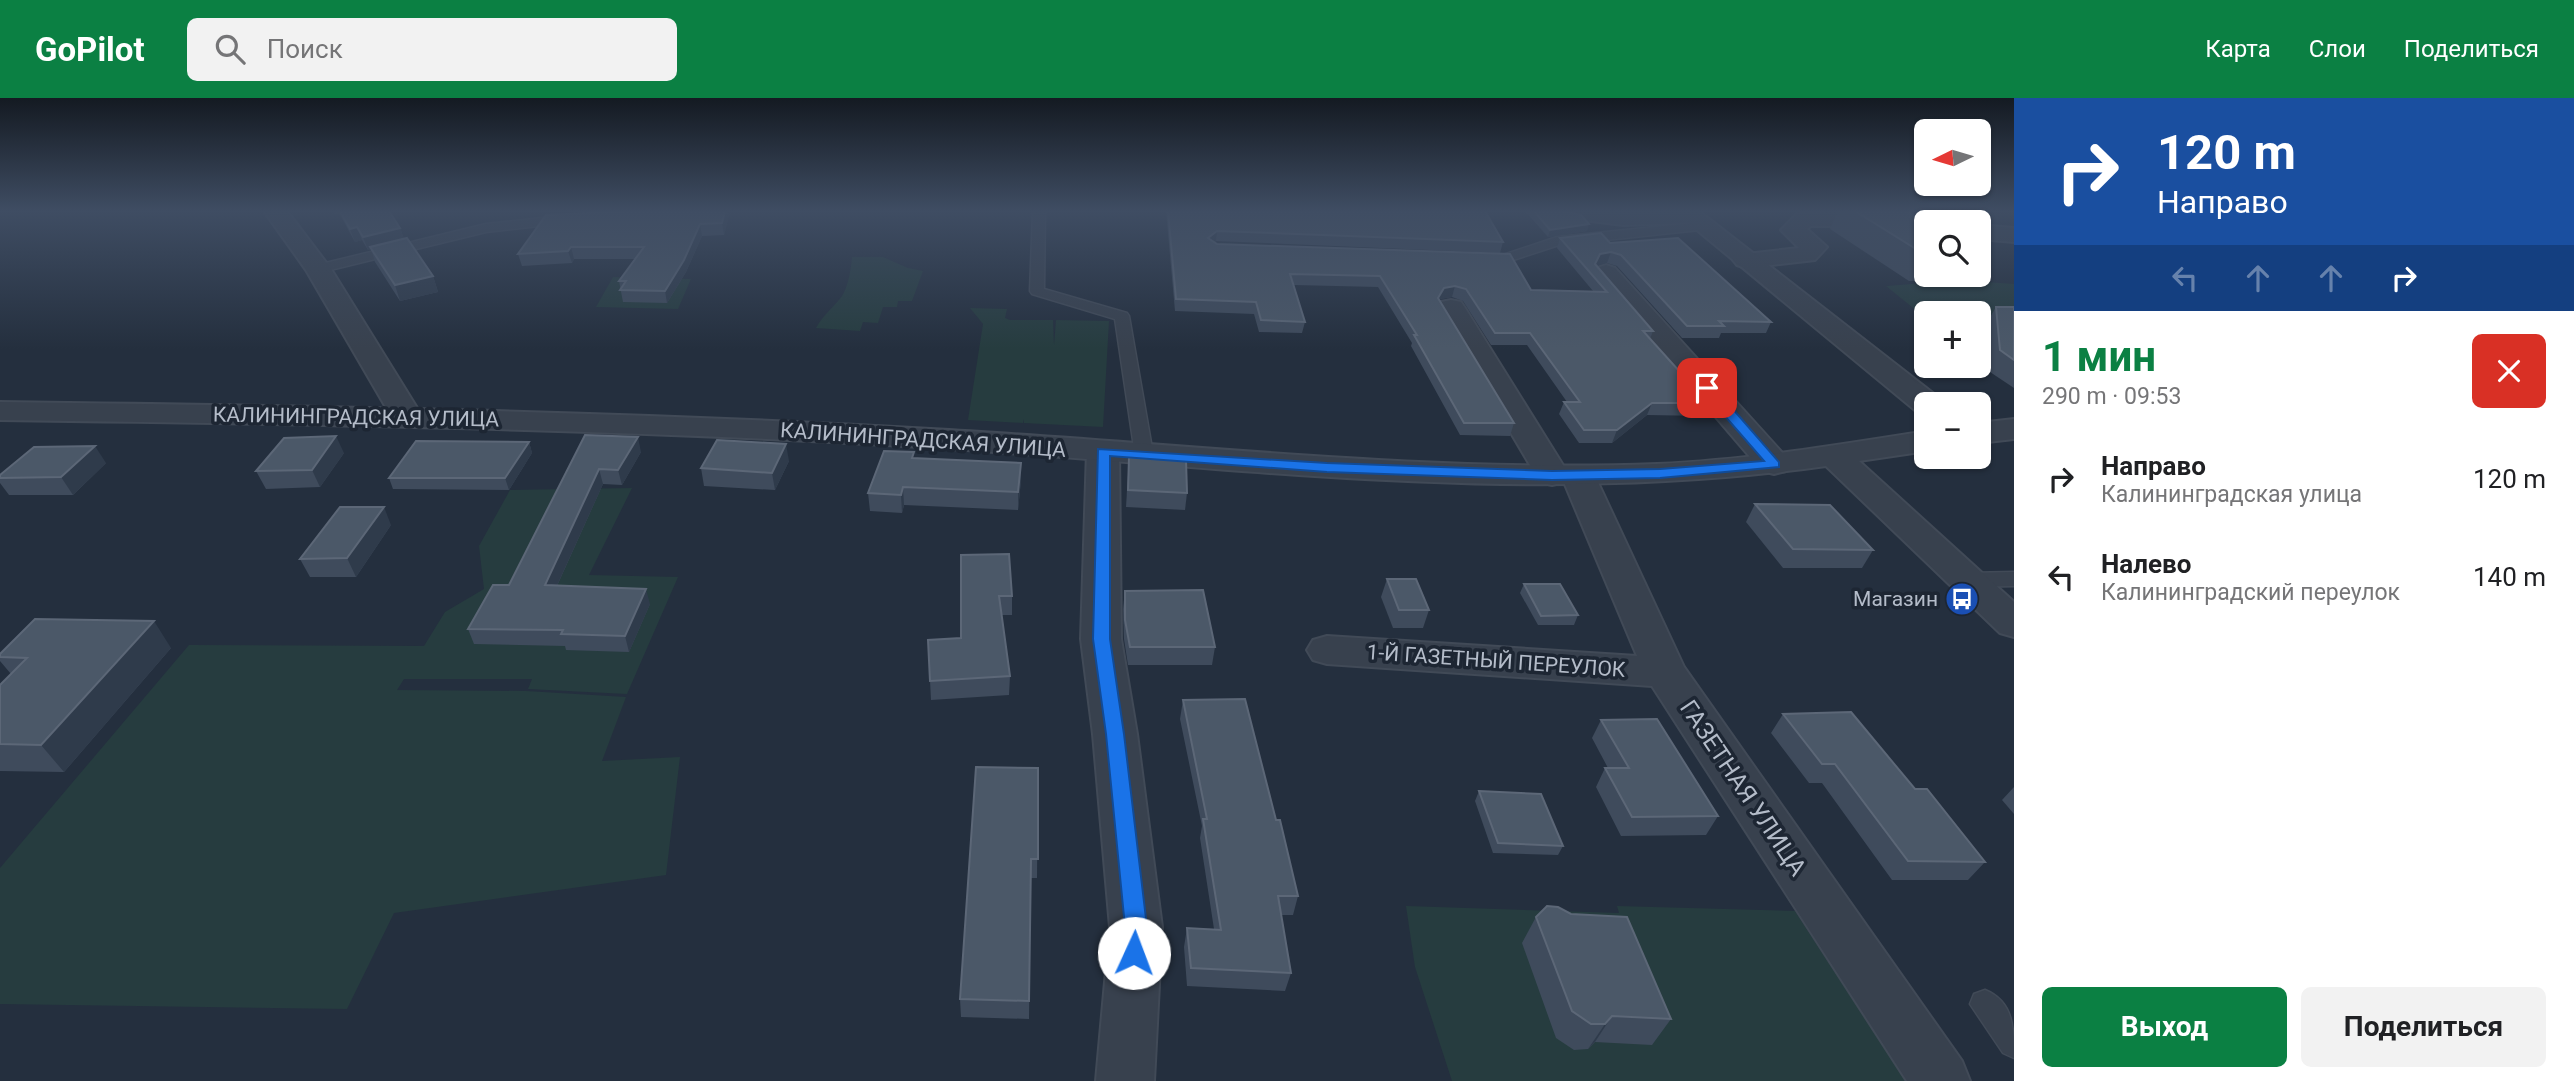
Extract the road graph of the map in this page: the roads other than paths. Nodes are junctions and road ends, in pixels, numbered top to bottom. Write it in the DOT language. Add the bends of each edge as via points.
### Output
graph roads {
  1 [pos="309,257"];
  2 [pos="368,257"];
  3 [pos="1038,257"];
  4 [pos="1510,257"];
  5 [pos="1742,257"];
  6 [pos="1784,257"];
  7 [pos="1474,258"];
  8 [pos="1746,260"];
  9 [pos="318,269"];
  10 [pos="1606,273"];
  11 [pos="1451,308"];
  12 [pos="1914,394"];
  13 [pos="0,411"];
  14 [pos="406,416"];
  15 [pos="2014,429"];
  16 [pos="1991,432"];
  17 [pos="1914,443"];
  18 [pos="1123,453"];
  19 [pos="1833,455"];
  20 [pos="1774,464"];
  21 [pos="1726,469"];
  22 [pos="1565,476"];
  23 [pos="1883,502"];
  24 [pos="1967,579"];
  25 [pos="2014,579"];
  26 [pos="2014,624"];
  27 [pos="1327,650"];
  28 [pos="1665,672"];
  29 [pos="1985,1004"];
  30 [pos="2014,1044"];
  31 [pos="1125,1081"];
  32 [pos="1941,1081"];
  1 -- 9 [label="street"];
  2 -- 9 [label="lane"];
  3 -- 18 [label="lane" via="1037,290 1122,316"];
  4 -- 7 [label="lane"];
  5 -- 8 [label="street"];
  6 -- 8 [label="street"];
  8 -- 12 [label="street"];
  9 -- 14 [label="street"];
  10 -- 20 [label="street"];
  11 -- 22 [label="street, ГАЗЕТНАЯ УЛИЦА"];
  13 -- 14 [label="street, КАЛИНИНГРАДСКАЯ УЛИЦА"];
  14 -- 18 [label="street, КАЛИНИНГРАДСКАЯ УЛИЦА" via="658,424"];
  15 -- 16 [label="street"];
  17 -- 19 [label="street, КАЛИНИНГРАДСКАЯ УЛИЦА"];
  18 -- 22 [label="street, КАЛИНИНГРАДСКАЯ УЛИЦА"];
  18 -- 31 [label="street" via="1101,639 1136,927"];
  19 -- 20 [label="street, КАЛИНИНГРАДСКАЯ УЛИЦА"];
  19 -- 23 [label="street"];
  20 -- 21 [label="street, КАЛИНИНГРАДСКАЯ УЛИЦА"];
  21 -- 22 [label="street, КАЛИНИНГРАДСКАЯ УЛИЦА"];
  21 -- 23 [label="street" via="1822,480"];
  22 -- 28 [label="street, ГАЗЕТНАЯ УЛИЦА"];
  23 -- 24 [label="street"];
  24 -- 25 [label="lane"];
  24 -- 26 [label="street"];
  27 -- 28 [label="street, 1-Й ГАЗЕТНЫЙ ПЕРЕУЛОК"];
  28 -- 32 [label="street, ГАЗЕТНАЯ УЛИЦА"];
  29 -- 30 [label="lane"];
}
